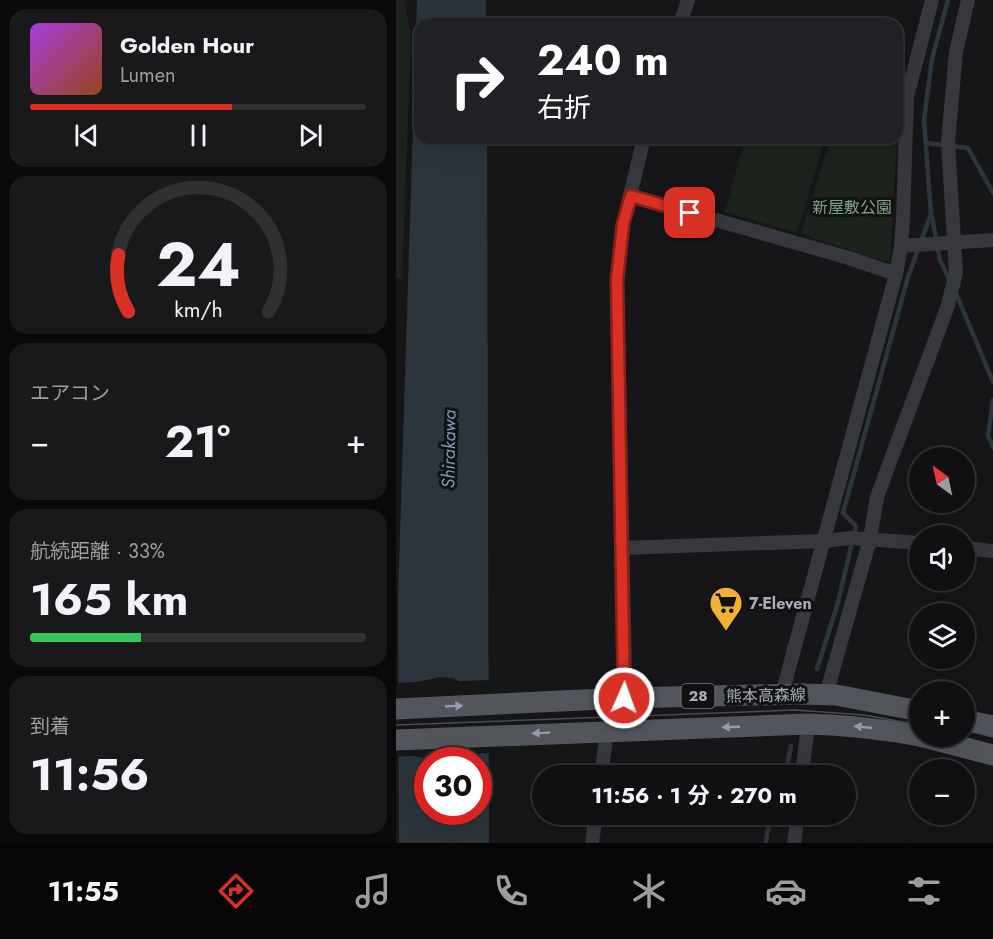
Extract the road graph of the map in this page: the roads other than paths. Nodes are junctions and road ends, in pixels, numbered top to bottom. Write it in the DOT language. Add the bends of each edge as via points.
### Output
graph roads {
  1 [pos="688,0"];
  2 [pos="932,0"];
  3 [pos="968,0"];
  4 [pos="682,18"];
  5 [pos="903,93"];
  6 [pos="903,121"];
  7 [pos="643,144"];
  8 [pos="631,196"];
  9 [pos="993,240"];
  10 [pos="951,242"];
  11 [pos="908,246"];
  12 [pos="896,274"];
  13 [pos="861,538"];
  14 [pos="823,541"];
  15 [pos="909,542"];
  16 [pos="622,548"];
  17 [pos="975,549"];
  18 [pos="993,551"];
  19 [pos="806,694"];
  20 [pos="624,698"];
  21 [pos="396,709"];
  22 [pos="909,709"];
  23 [pos="975,722"];
  24 [pos="801,725"];
  25 [pos="993,726"];
  26 [pos="603,731"];
  27 [pos="909,734"];
  28 [pos="396,740"];
  29 [pos="965,747"];
  30 [pos="993,754"];
  31 [pos="602,765"];
  32 [pos="802,765"];
  33 [pos="594,825"];
  34 [pos="796,825"];
  35 [pos="592,843"];
  36 [pos="794,843"];
  1 -- 4 [label="street"];
  2 -- 5 [label="street"];
  3 -- 10 [label="street" via="956,52 948,142"];
  6 -- 11 [label="street"];
  7 -- 8 [label="street"];
  8 -- 12 [label="street"];
  8 -- 16 [label="street" via="623,224 617,280"];
  9 -- 10 [label="street"];
  10 -- 11 [label="street"];
  10 -- 13 [label="street" via="956,273 947,308"];
  11 -- 12 [label="street"];
  12 -- 14 [label="street"];
  13 -- 14 [label="street"];
  13 -- 15 [label="street"];
  13 -- 19 [label="street"];
  14 -- 16 [label="street"];
  14 -- 19 [label="street"];
  16 -- 20 [label="street"];
  17 -- 18 [label="street"];
  19 -- 20 [label="main road, 熊本高森線 / 28"];
  19 -- 22 [label="main road, 熊本高森線 / 28" via="836,695"];
  21 -- 20 [label="main road, 熊本高森線 / 28, one-way"];
  20 -- 26 [label="street"];
  23 -- 25 [label="main road"];
  24 -- 26 [label="main road, 熊本高森線 / 28, one-way"];
  27 -- 24 [label="main road, 熊本高森線 / 28, one-way" via="838,725"];
  24 -- 32 [label="street"];
  26 -- 28 [label="main road, 熊本高森線 / 28, one-way"];
  26 -- 31 [label="street"];
  29 -- 30 [label="main road, 熊本高森線 / 28"];
  33 -- 35 [label="street"];
  34 -- 36 [label="street"];
}
